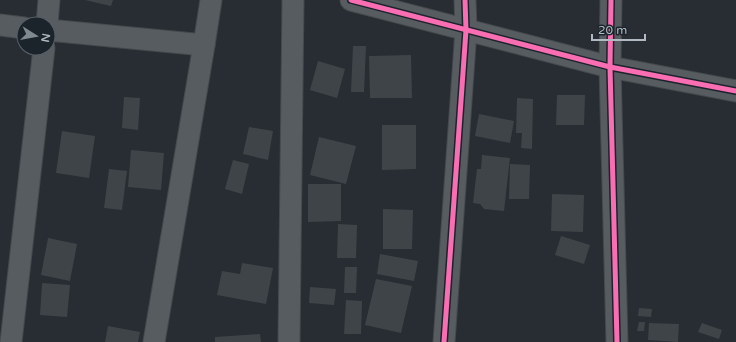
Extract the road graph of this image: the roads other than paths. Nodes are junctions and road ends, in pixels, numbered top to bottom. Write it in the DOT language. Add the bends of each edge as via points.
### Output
graph roads {
  1 [pos="49,0"];
  2 [pos="211,0"];
  3 [pos="293,0"];
  4 [pos="351,0"];
  5 [pos="465,0"];
  6 [pos="611,0"];
  7 [pos="48,16"];
  8 [pos="0,25"];
  9 [pos="16,27"];
  10 [pos="466,30"];
  11 [pos="56,31"];
  12 [pos="204,45"];
  13 [pos="43,56"];
  14 [pos="610,67"];
  15 [pos="736,91"];
  16 [pos="12,342"];
  17 [pos="154,342"];
  18 [pos="289,342"];
  19 [pos="444,342"];
  20 [pos="617,342"];
  1 -- 7 [label="street"];
  2 -- 12 [label="street"];
  3 -- 18 [label="street"];
  4 -- 10 [label="street"];
  5 -- 10 [label="street"];
  6 -- 14 [label="street"];
  8 -- 9 [label="street"];
  10 -- 14 [label="street"];
  10 -- 19 [label="street"];
  11 -- 12 [label="street"];
  12 -- 17 [label="street"];
  13 -- 16 [label="street"];
  14 -- 15 [label="street"];
  14 -- 20 [label="street"];
}
